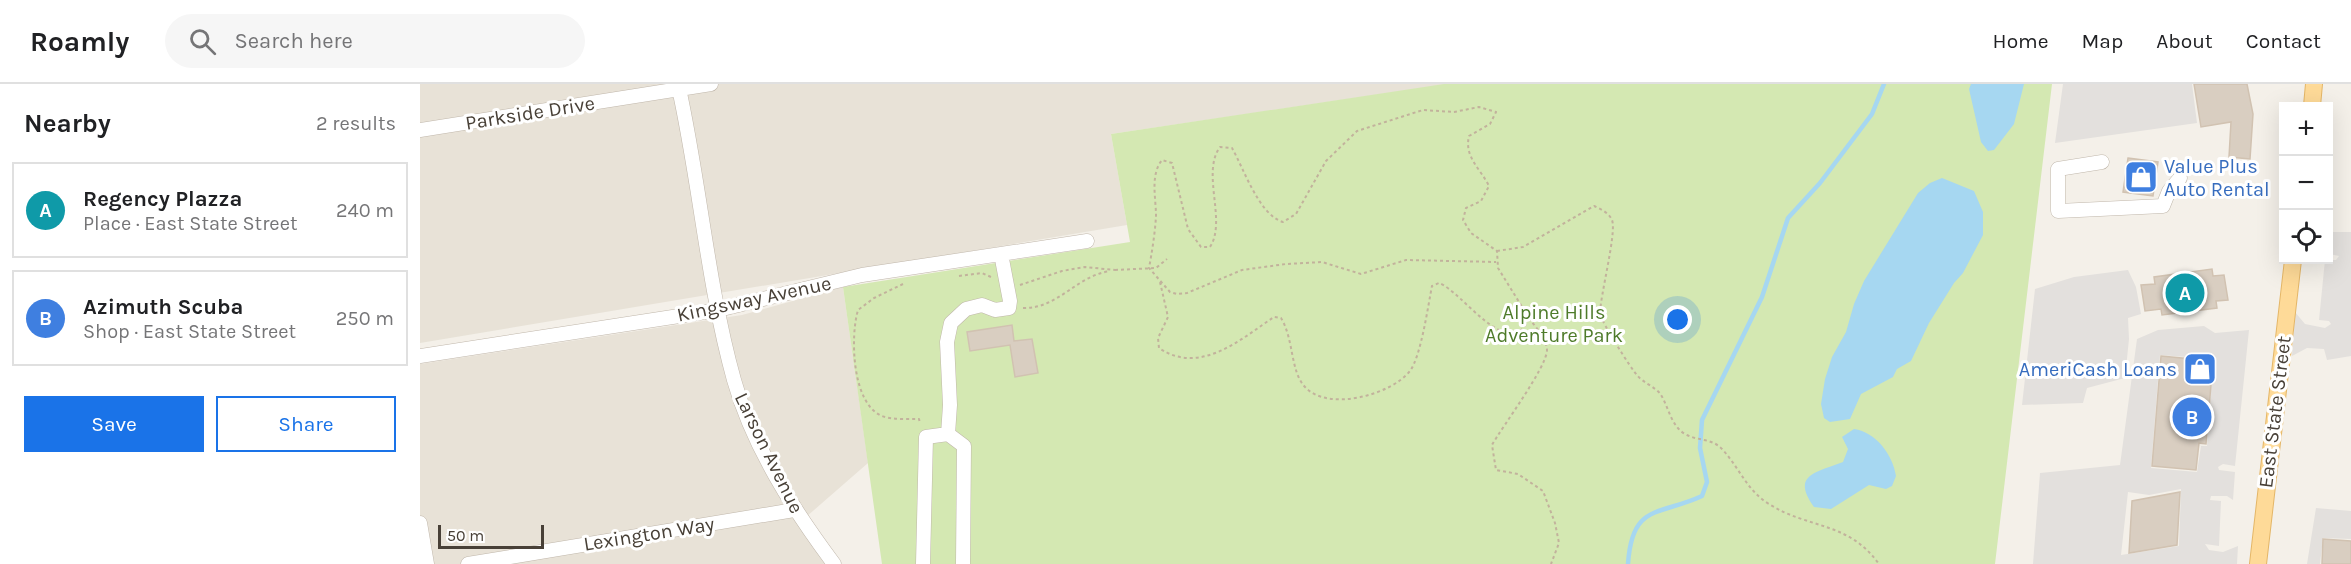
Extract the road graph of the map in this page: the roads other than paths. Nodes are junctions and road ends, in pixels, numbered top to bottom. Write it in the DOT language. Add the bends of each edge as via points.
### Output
graph roads {
  1 [pos="711,84"];
  2 [pos="2314,84"];
  3 [pos="679,87"];
  4 [pos="2312,102"];
  5 [pos="420,130"];
  6 [pos="2103,162"];
  7 [pos="2180,178"];
  8 [pos="1087,241"];
  9 [pos="1001,254"];
  10 [pos="2293,264"];
  11 [pos="718,310"];
  12 [pos="420,356"];
  13 [pos="948,434"];
  14 [pos="794,510"];
  15 [pos="420,523"];
  16 [pos="427,564"];
  17 [pos="468,564"];
  18 [pos="834,564"];
  19 [pos="923,564"];
  20 [pos="963,564"];
  21 [pos="2258,564"];
  1 -- 3 [label="street, Parkside Drive"];
  2 -- 4 [label="main road"];
  3 -- 5 [label="street, Parkside Drive"];
  3 -- 11 [label="street, Larson Avenue"];
  6 -- 7 [label="street" via="2058,169 2058,211 2163,206"];
  8 -- 9 [label="street, Kingsway Avenue"];
  9 -- 11 [label="street, Kingsway Avenue" via="862,275"];
  9 -- 13 [label="street" via="1008,308 995,310 982,305 966,309 951,323 947,342"];
  10 -- 21 [label="main road, East State Street"];
  11 -- 12 [label="street, Kingsway Avenue"];
  11 -- 14 [label="street, Larson Avenue" via="735,382"];
  13 -- 19 [label="street" via="926,437"];
  13 -- 20 [label="street" via="964,446"];
  14 -- 17 [label="street, Lexington Way"];
  14 -- 18 [label="street, Larson Avenue"];
  15 -- 16 [label="street"];
}
